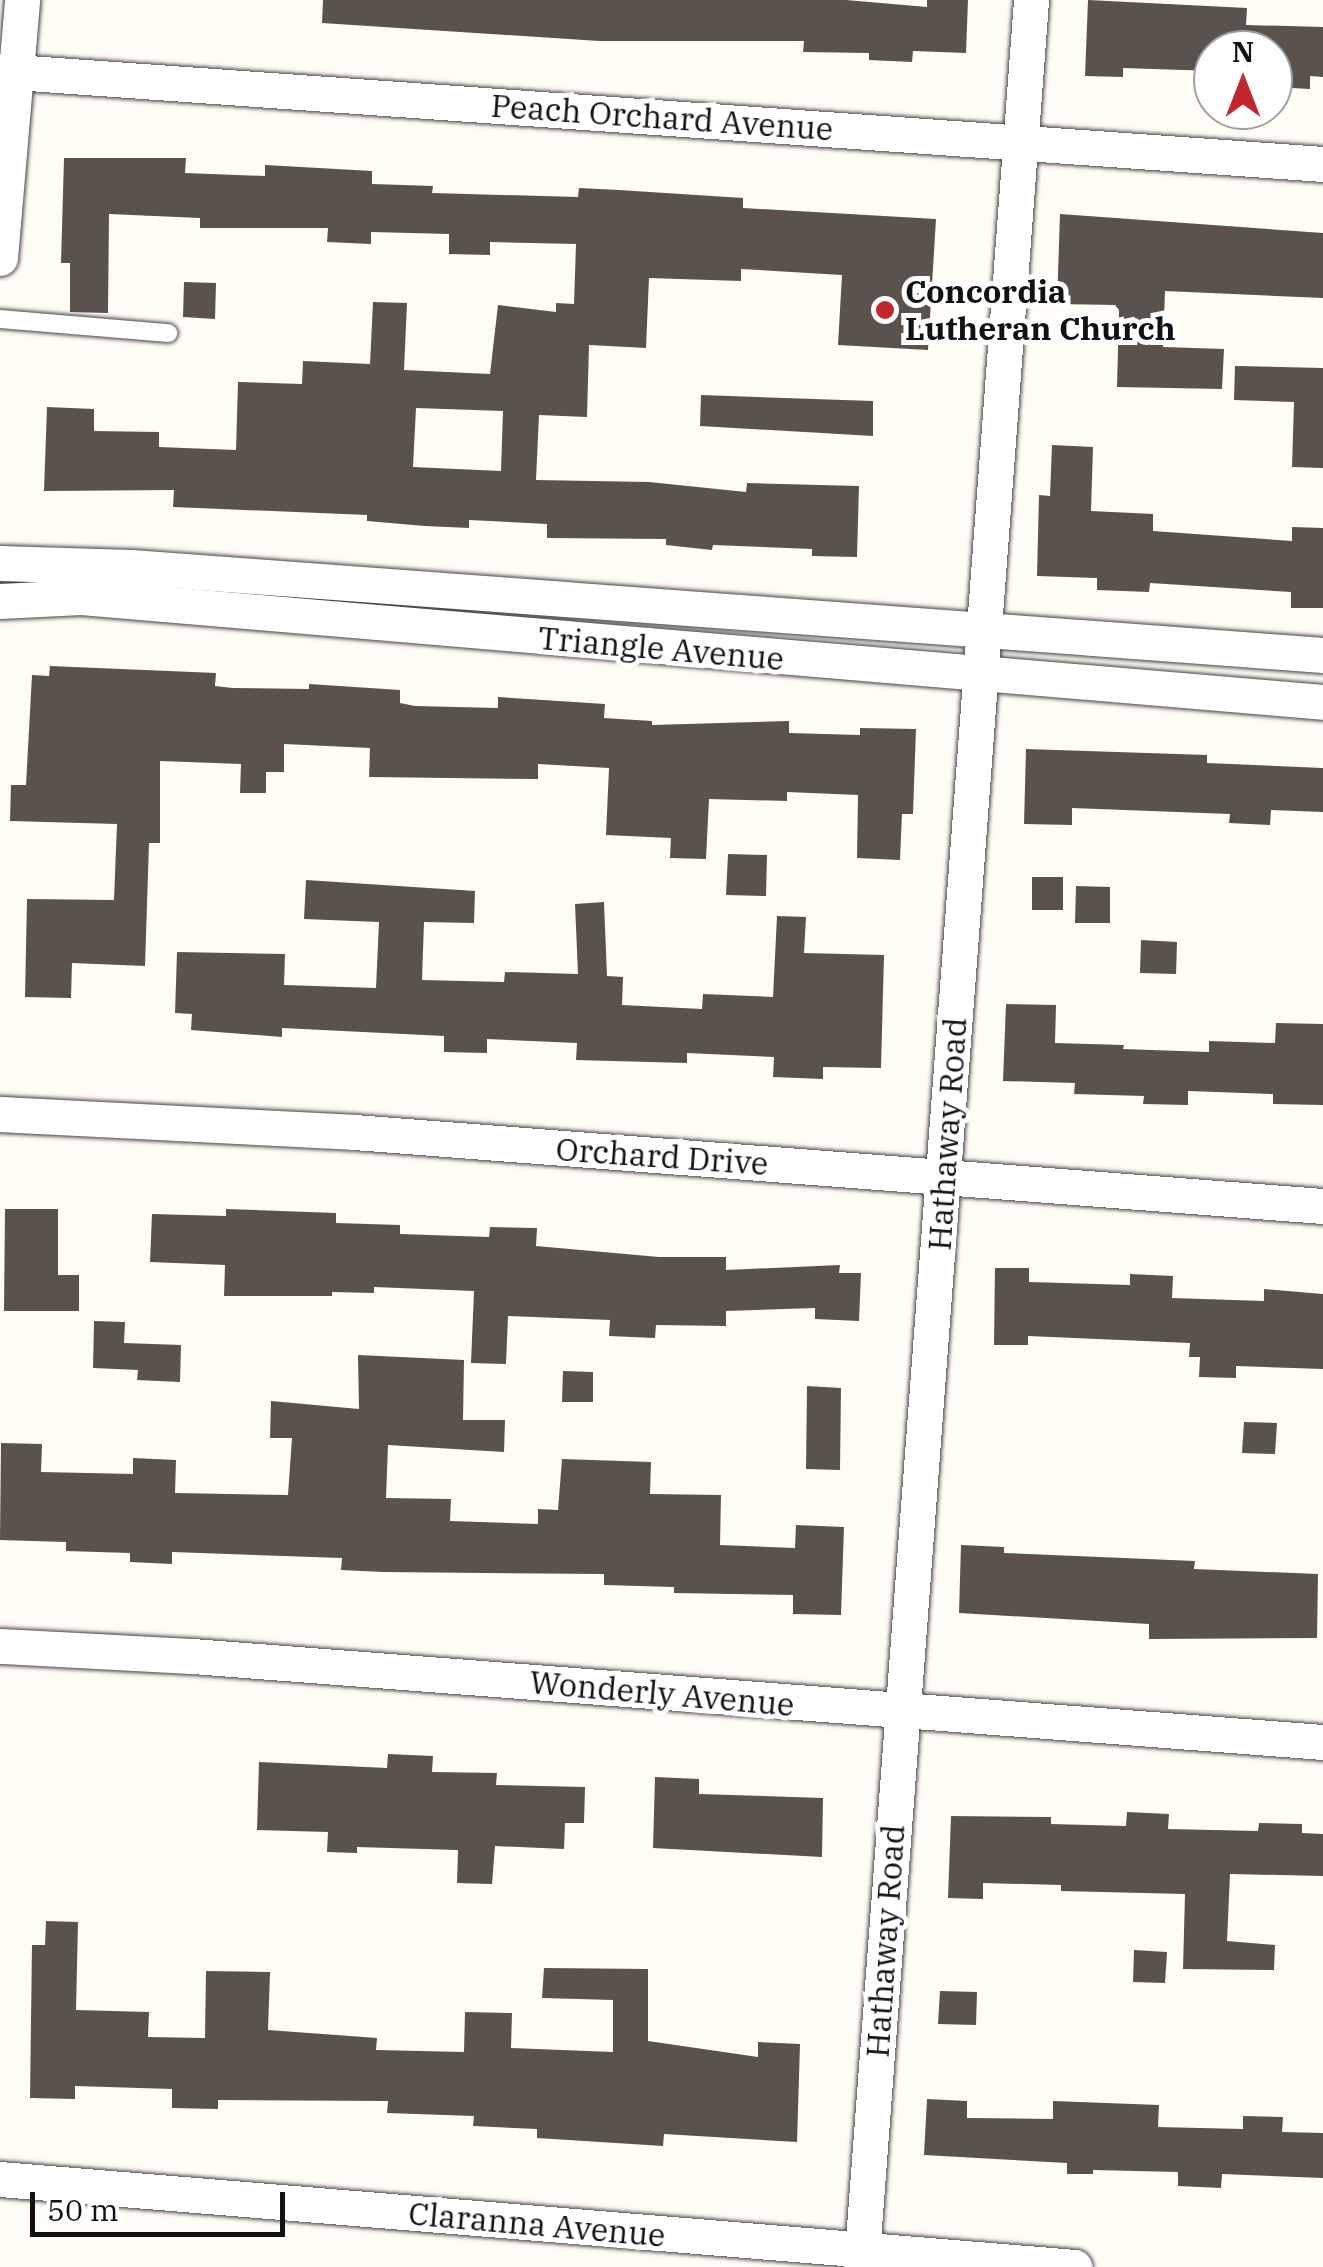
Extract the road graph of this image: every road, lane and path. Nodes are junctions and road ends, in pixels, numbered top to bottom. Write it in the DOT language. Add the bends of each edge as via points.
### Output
graph roads {
  1 [pos="22,0"];
  2 [pos="1032,0"];
  3 [pos="9,71"];
  4 [pos="1020,143"];
  5 [pos="1323,164"];
  6 [pos="0,258"];
  7 [pos="0,319"];
  8 [pos="168,333"];
  9 [pos="0,563"];
  10 [pos="464,591"];
  11 [pos="0,601"];
  12 [pos="462,630"];
  13 [pos="983,630"];
  14 [pos="1323,655"];
  15 [pos="980,675"];
  16 [pos="1323,702"];
  17 [pos="0,1114"];
  18 [pos="944,1178"];
  19 [pos="1323,1206"];
  20 [pos="0,1646"];
  21 [pos="902,1712"];
  22 [pos="1323,1742"];
  23 [pos="0,2179"];
  24 [pos="862,2259"];
  25 [pos="1074,2267"];
  1 -- 3 [label="street"];
  2 -- 4 [label="street, Hathaway Road"];
  3 -- 4 [label="street, Peach Orchard Avenue"];
  3 -- 6 [label="street"];
  4 -- 5 [label="street, Peach Orchard Avenue"];
  4 -- 13 [label="street, Hathaway Road"];
  7 -- 8 [label="lane"];
  9 -- 10 [label="street, Triangle Avenue"];
  10 -- 12 [label="street"];
  10 -- 13 [label="street, Triangle Avenue"];
  11 -- 12 [label="street, Triangle Avenue" via="81,598"];
  12 -- 15 [label="street, Triangle Avenue"];
  13 -- 14 [label="street, Triangle Avenue"];
  13 -- 15 [label="street, Hathaway Road"];
  15 -- 16 [label="street, Triangle Avenue"];
  15 -- 18 [label="street, Hathaway Road"];
  17 -- 18 [label="street, Orchard Drive" via="155,1119"];
  18 -- 19 [label="street, Orchard Drive"];
  18 -- 21 [label="street, Hathaway Road"];
  20 -- 21 [label="street, Wonderly Avenue"];
  21 -- 22 [label="street, Wonderly Avenue"];
  21 -- 24 [label="street, Hathaway Road"];
  23 -- 24 [label="street, Claranna Avenue"];
  24 -- 25 [label="street, Claranna Avenue"];
}
